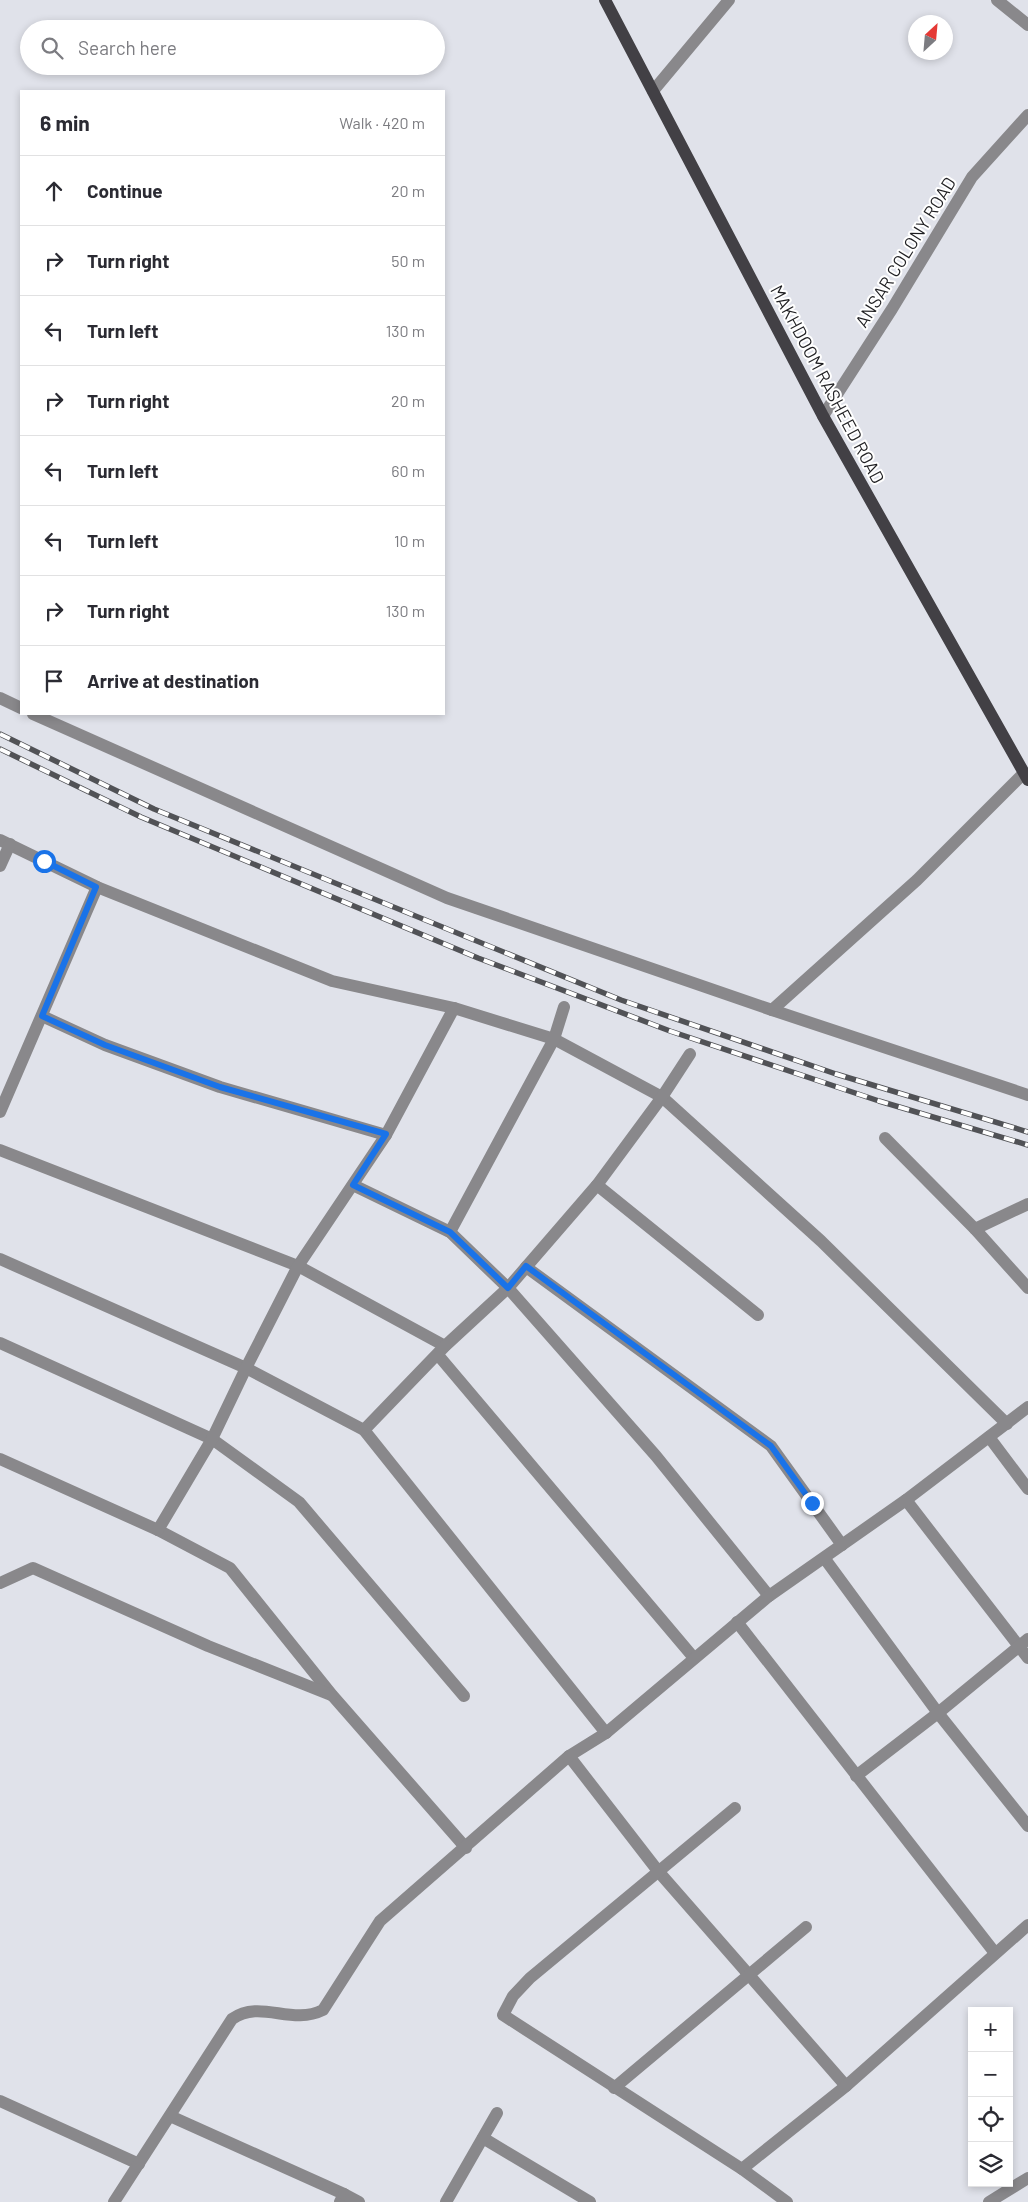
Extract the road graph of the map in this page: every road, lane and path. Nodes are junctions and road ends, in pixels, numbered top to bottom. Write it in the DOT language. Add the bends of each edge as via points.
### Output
graph roads {
  1 [pos="605,0"];
  2 [pos="728,0"];
  3 [pos="997,0"];
  4 [pos="1028,25"];
  5 [pos="653,91"];
  6 [pos="1028,115"];
  7 [pos="823,416"];
  8 [pos="0,698"];
  9 [pos="20,708"];
  10 [pos="35,715"];
  11 [pos="1026,777"];
  12 [pos="5,842"];
  13 [pos="0,866"];
  14 [pos="96,887"];
  15 [pos="564,1007"];
  16 [pos="454,1008"];
  17 [pos="772,1010"];
  18 [pos="42,1016"];
  19 [pos="554,1039"];
  20 [pos="690,1054"];
  21 [pos="1028,1096"];
  22 [pos="662,1097"];
  23 [pos="0,1112"];
  24 [pos="386,1134"];
  25 [pos="885,1138"];
  26 [pos="0,1150"];
  27 [pos="353,1185"];
  28 [pos="597,1185"];
  29 [pos="1028,1204"];
  30 [pos="975,1229"];
  31 [pos="450,1232"];
  32 [pos="0,1260"];
  33 [pos="298,1266"];
  34 [pos="526,1266"];
  35 [pos="508,1288"];
  36 [pos="1028,1288"];
  37 [pos="758,1315"];
  38 [pos="0,1343"];
  39 [pos="442,1351"];
  40 [pos="246,1368"];
  41 [pos="1028,1407"];
  42 [pos="1007,1424"];
  43 [pos="364,1430"];
  44 [pos="989,1437"];
  45 [pos="212,1440"];
  46 [pos="0,1459"];
  47 [pos="1028,1489"];
  48 [pos="906,1500"];
  49 [pos="158,1530"];
  50 [pos="842,1545"];
  51 [pos="825,1559"];
  52 [pos="0,1583"];
  53 [pos="769,1596"];
  54 [pos="738,1622"];
  55 [pos="1023,1642"];
  56 [pos="694,1658"];
  57 [pos="1028,1658"];
  58 [pos="332,1695"];
  59 [pos="464,1696"];
  60 [pos="938,1713"];
  61 [pos="606,1733"];
  62 [pos="569,1756"];
  63 [pos="856,1776"];
  64 [pos="735,1808"];
  65 [pos="1028,1826"];
  66 [pos="466,1848"];
  67 [pos="658,1871"];
  68 [pos="1028,1925"];
  69 [pos="806,1927"];
  70 [pos="995,1952"];
  71 [pos="750,1975"];
  72 [pos="846,2086"];
  73 [pos="614,2088"];
  74 [pos="0,2101"];
  75 [pos="497,2113"];
  76 [pos="170,2116"];
  77 [pos="483,2138"];
  78 [pos="139,2164"];
  79 [pos="742,2169"];
  80 [pos="1028,2178"];
  81 [pos="342,2198"];
  82 [pos="114,2202"];
  83 [pos="359,2202"];
  84 [pos="446,2202"];
  85 [pos="590,2202"];
  86 [pos="787,2202"];
  87 [pos="989,2202"];
  1 -- 5 [label="main road, MAKHDOOM RASHEED ROAD"];
  2 -- 5 [label="street"];
  3 -- 4 [label="street"];
  5 -- 7 [label="main road, MAKHDOOM RASHEED ROAD"];
  6 -- 7 [label="street, ANSAR COLONY ROAD" via="972,176"];
  7 -- 11 [label="main road, MAKHDOOM RASHEED ROAD"];
  8 -- 9 [label="street"];
  10 -- 17 [label="street" via="447,898"];
  11 -- 17 [label="street"];
  12 -- 13 [label="street"];
  12 -- 14 [label="street"];
  14 -- 16 [label="street" via="332,981"];
  14 -- 18 [label="street"];
  15 -- 19 [label="street"];
  16 -- 19 [label="street"];
  16 -- 24 [label="street"];
  17 -- 21 [label="street"];
  18 -- 23 [label="street"];
  18 -- 24 [label="street" via="105,1045 220,1087"];
  19 -- 22 [label="street"];
  19 -- 31 [label="street"];
  20 -- 22 [label="street"];
  22 -- 28 [label="street"];
  22 -- 42 [label="street" via="822,1241"];
  24 -- 27 [label="street"];
  25 -- 30 [label="street"];
  26 -- 33 [label="street"];
  27 -- 31 [label="street"];
  27 -- 33 [label="street"];
  28 -- 34 [label="street"];
  28 -- 37 [label="street"];
  29 -- 30 [label="street"];
  30 -- 36 [label="street"];
  31 -- 35 [label="street"];
  32 -- 40 [label="street"];
  33 -- 39 [label="street"];
  33 -- 40 [label="street"];
  34 -- 35 [label="street"];
  34 -- 50 [label="street" via="771,1446"];
  35 -- 39 [label="street"];
  35 -- 53 [label="street" via="656,1456"];
  38 -- 45 [label="street"];
  39 -- 43 [label="street"];
  39 -- 56 [label="street"];
  40 -- 43 [label="street"];
  40 -- 45 [label="street"];
  41 -- 42 [label="street"];
  42 -- 44 [label="street"];
  43 -- 61 [label="street"];
  44 -- 47 [label="street"];
  44 -- 48 [label="street"];
  45 -- 49 [label="street"];
  45 -- 59 [label="street" via="299,1502"];
  46 -- 49 [label="street"];
  48 -- 50 [label="street"];
  48 -- 55 [label="street"];
  49 -- 58 [label="street" via="230,1568"];
  50 -- 51 [label="street"];
  51 -- 53 [label="street"];
  51 -- 60 [label="street"];
  52 -- 58 [label="street" via="33,1568 208,1646"];
  53 -- 54 [label="street"];
  54 -- 56 [label="street"];
  54 -- 63 [label="street"];
  55 -- 57 [label="street"];
  55 -- 60 [label="street"];
  56 -- 61 [label="street"];
  58 -- 66 [label="street"];
  60 -- 63 [label="street"];
  60 -- 65 [label="street"];
  61 -- 62 [label="street"];
  62 -- 66 [label="street"];
  62 -- 67 [label="street"];
  63 -- 70 [label="street"];
  64 -- 67 [label="street"];
  66 -- 76 [label="street" via="380,1921 322,2010 311,2016 242,2012 232,2019"];
  67 -- 71 [label="street"];
  67 -- 73 [label="street" via="530,1978 513,1996 503,2015"];
  68 -- 70 [label="street"];
  69 -- 71 [label="street"];
  70 -- 72 [label="street"];
  71 -- 72 [label="street"];
  71 -- 73 [label="street"];
  72 -- 79 [label="street"];
  73 -- 79 [label="street"];
  74 -- 78 [label="street"];
  75 -- 77 [label="street"];
  76 -- 78 [label="street"];
  76 -- 81 [label="street"];
  77 -- 84 [label="street"];
  77 -- 85 [label="street"];
  78 -- 82 [label="street"];
  79 -- 86 [label="street"];
  80 -- 87 [label="street"];
  81 -- 83 [label="street"];
}
